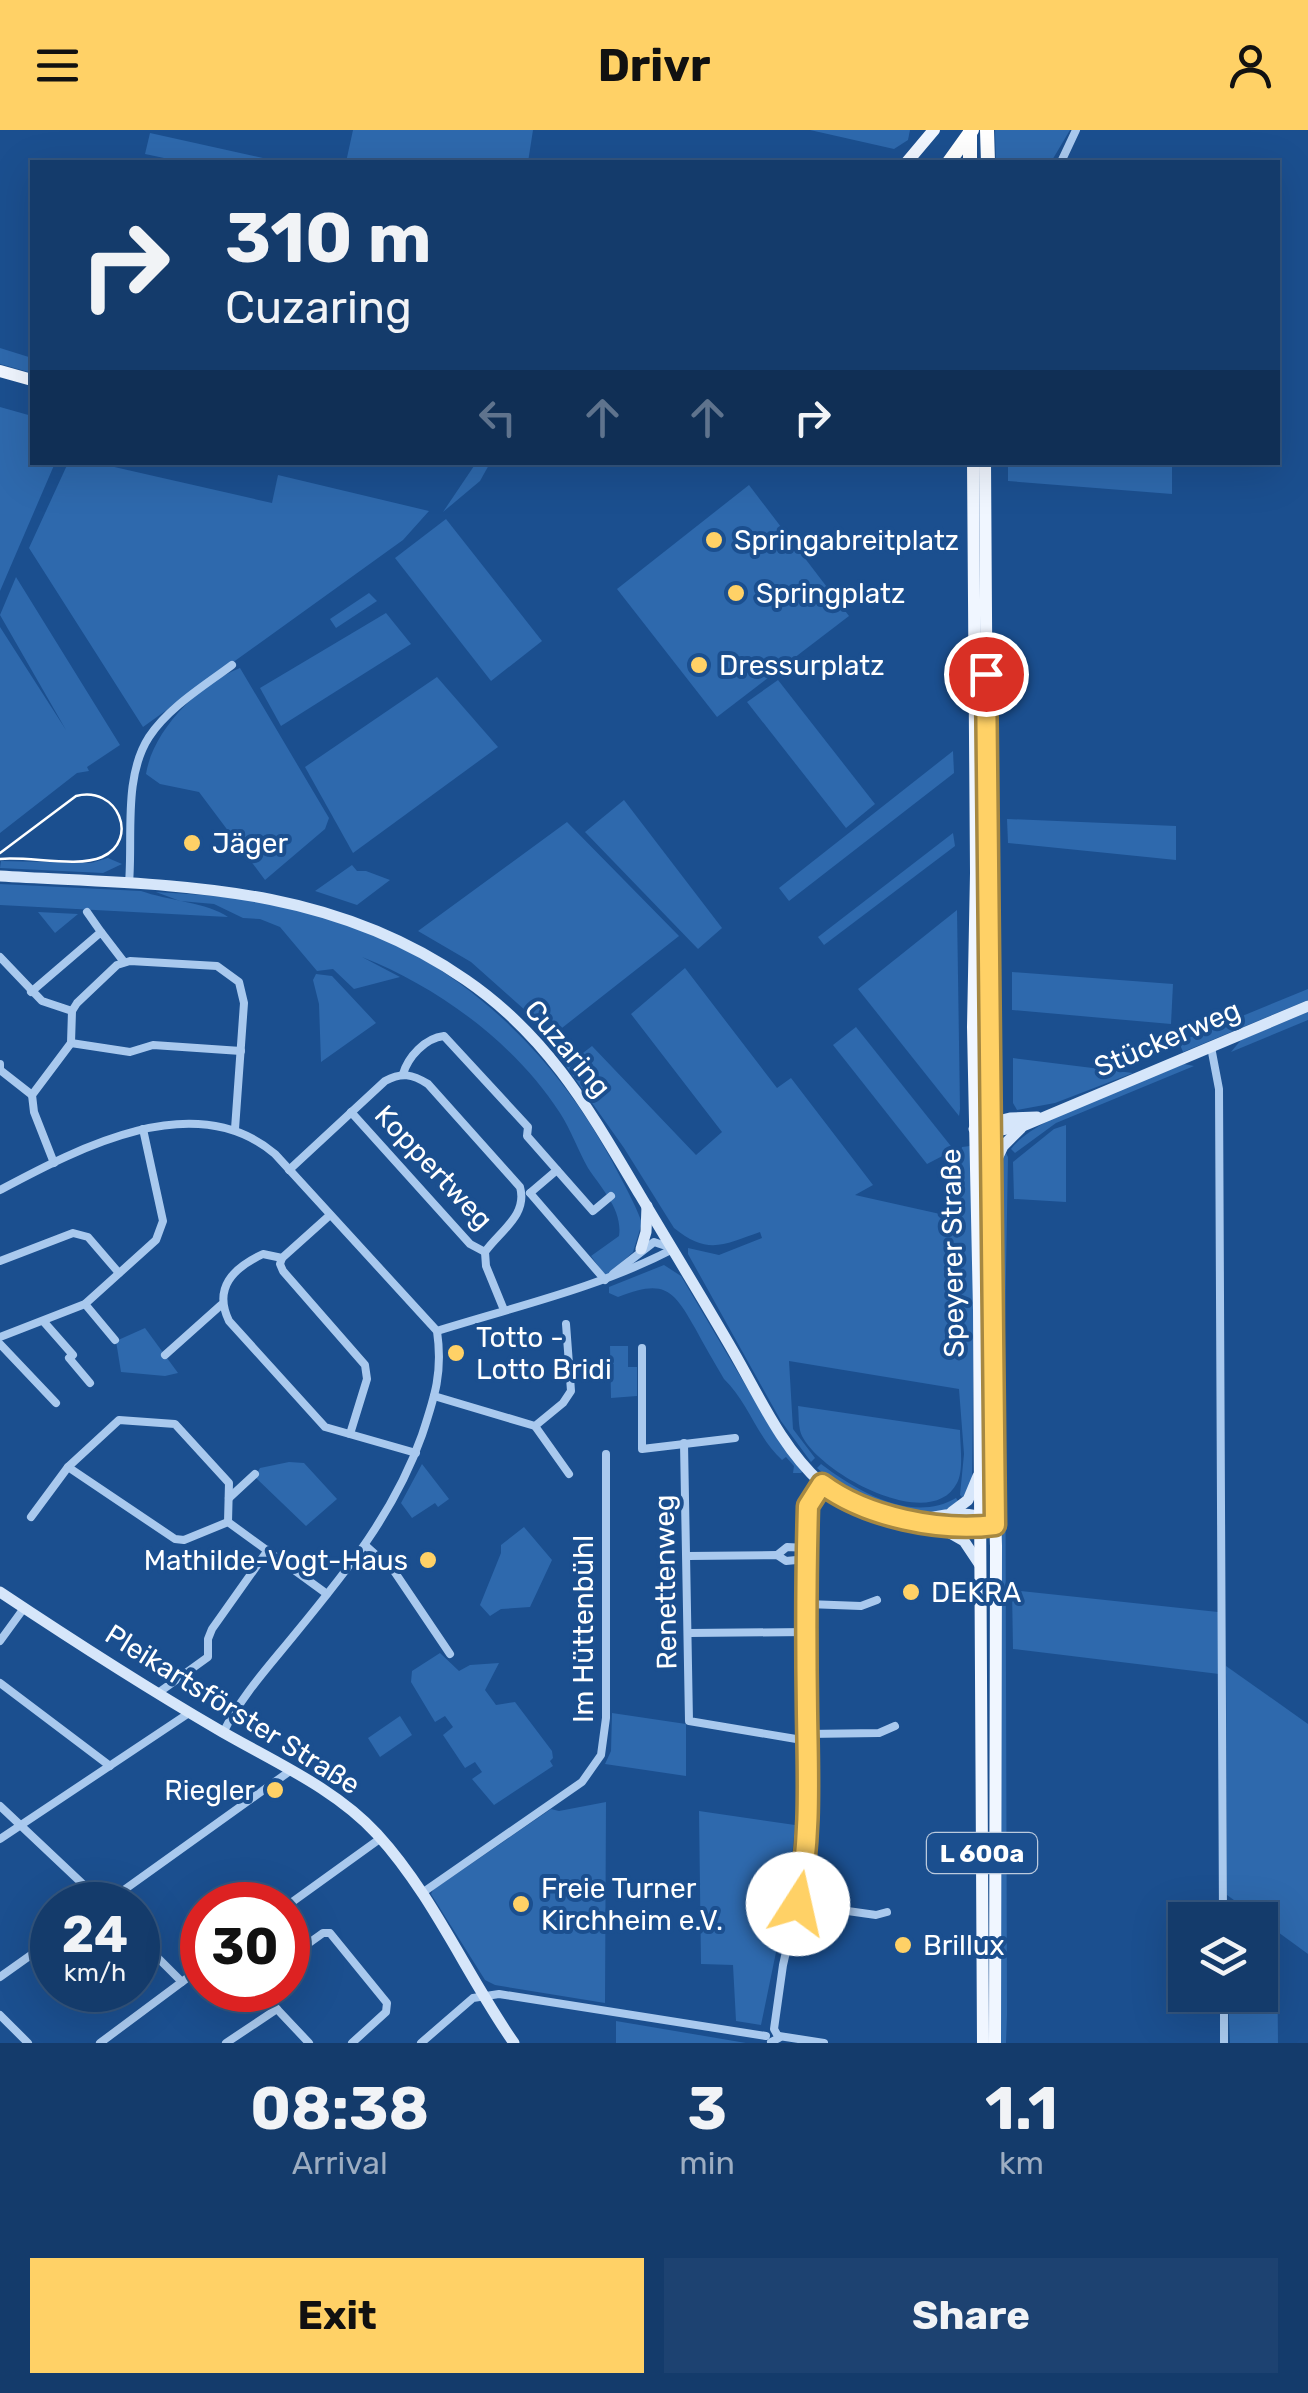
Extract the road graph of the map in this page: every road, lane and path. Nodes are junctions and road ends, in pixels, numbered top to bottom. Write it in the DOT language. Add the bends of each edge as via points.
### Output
graph roads {
  1 [pos="934,130"];
  2 [pos="971,130"];
  3 [pos="988,130"];
  4 [pos="1076,130"];
  5 [pos="910,160"];
  6 [pos="950,160"];
  7 [pos="970,160"];
  8 [pos="988,160"];
  9 [pos="1062,160"];
  10 [pos="0,371"];
  11 [pos="30,379"];
  12 [pos="974,465"];
  13 [pos="985,465"];
  14 [pos="232,665"];
  15 [pos="0,876"];
  16 [pos="129,883"];
  17 [pos="86,912"];
  18 [pos="101,932"];
  19 [pos="0,957"];
  20 [pos="124,962"];
  21 [pos="32,992"];
  22 [pos="1308,1006"];
  23 [pos="72,1011"];
  24 [pos="70,1043"];
  25 [pos="1210,1047"];
  26 [pos="240,1051"];
  27 [pos="0,1068"];
  28 [pos="403,1074"];
  29 [pos="32,1095"];
  30 [pos="351,1112"];
  31 [pos="1045,1116"];
  32 [pos="1023,1126"];
  33 [pos="990,1127"];
  34 [pos="235,1128"];
  35 [pos="974,1129"];
  36 [pos="143,1130"];
  37 [pos="54,1163"];
  38 [pos="290,1170"];
  39 [pos="557,1170"];
  40 [pos="990,1174"];
  41 [pos="0,1190"];
  42 [pos="526,1193"];
  43 [pos="611,1196"];
  44 [pos="647,1206"];
  45 [pos="330,1215"];
  46 [pos="641,1249"];
  47 [pos="674,1249"];
  48 [pos="485,1252"];
  49 [pos="282,1258"];
  50 [pos="0,1261"];
  51 [pos="119,1273"];
  52 [pos="605,1280"];
  53 [pos="85,1304"];
  54 [pos="222,1306"];
  55 [pos="504,1310"];
  56 [pos="44,1322"];
  57 [pos="566,1324"];
  58 [pos="437,1331"];
  59 [pos="115,1340"];
  60 [pos="0,1341"];
  61 [pos="642,1348"];
  62 [pos="164,1355"];
  63 [pos="90,1383"];
  64 [pos="434,1396"];
  65 [pos="56,1403"];
  66 [pos="536,1426"];
  67 [pos="350,1434"];
  68 [pos="735,1438"];
  69 [pos="684,1443"];
  70 [pos="416,1453"];
  71 [pos="606,1454"];
  72 [pos="68,1467"];
  73 [pos="980,1472"];
  74 [pos="255,1474"];
  75 [pos="569,1474"];
  76 [pos="822,1484"];
  77 [pos="229,1498"];
  78 [pos="949,1514"];
  79 [pos="31,1517"];
  80 [pos="916,1521"];
  81 [pos="980,1521"];
  82 [pos="228,1522"];
  83 [pos="932,1522"];
  84 [pos="995,1525"];
  85 [pos="366,1546"];
  86 [pos="807,1548"];
  87 [pos="268,1550"];
  88 [pos="777,1555"];
  89 [pos="688,1556"];
  90 [pos="807,1559"];
  91 [pos="980,1566"];
  92 [pos="0,1592"];
  93 [pos="328,1594"];
  94 [pos="877,1600"];
  95 [pos="807,1604"];
  96 [pos="24,1608"];
  97 [pos="806,1632"];
  98 [pos="689,1633"];
  99 [pos="0,1641"];
  100 [pos="450,1654"];
  101 [pos="0,1683"];
  102 [pos="158,1693"];
  103 [pos="189,1713"];
  104 [pos="895,1726"];
  105 [pos="223,1733"];
  106 [pos="807,1737"];
  107 [pos="110,1766"];
  108 [pos="290,1771"];
  109 [pos="0,1806"];
  110 [pos="20,1825"];
  111 [pos="380,1838"];
  112 [pos="0,1839"];
  113 [pos="80,1882"];
  114 [pos="136,1882"];
  115 [pos="310,1889"];
  116 [pos="420,1894"];
  117 [pos="1223,1902"];
  118 [pos="798,1904"];
  119 [pos="888,1912"];
  120 [pos="310,1942"];
  121 [pos="30,1956"];
  122 [pos="160,1960"];
  123 [pos="0,1977"];
  124 [pos="180,1980"];
  125 [pos="180,1983"];
  126 [pos="484,1996"];
  127 [pos="272,2012"];
  128 [pos="280,2012"];
  129 [pos="1224,2012"];
  130 [pos="0,2016"];
  131 [pos="772,2037"];
  132 [pos="28,2043"];
  133 [pos="100,2043"];
  134 [pos="226,2043"];
  135 [pos="309,2043"];
  136 [pos="352,2043"];
  137 [pos="421,2043"];
  138 [pos="514,2043"];
  139 [pos="824,2043"];
  140 [pos="983,2043"];
  141 [pos="996,2043"];
  142 [pos="1224,2043"];
  1 -- 5 [label="main road"];
  2 -- 6 [label="highway, bridge"];
  2 -- 7 [label="highway"];
  3 -- 8 [label="highway"];
  4 -- 9 [label="street"];
  10 -- 11 [label="main road"];
  12 -- 35 [label="main road, Speyerer Straße / L 600a"];
  13 -- 33 [label="main road, Speyerer Straße / L 600a"];
  14 -- 16 [label="street" via="169,714 142,751 134,779"];
  15 -- 16 [label="main road, Cuzaring"];
  16 -- 44 [label="main road, Cuzaring" via="273,898 377,931 451,970 553,1060"];
  17 -- 18 [label="street"];
  18 -- 20 [label="street"];
  18 -- 21 [label="street"];
  19 -- 21 [label="street"];
  20 -- 23 [label="street"];
  20 -- 26 [label="street" via="228,972 244,996"];
  21 -- 23 [label="street"];
  22 -- 25 [label="main road, Stückerweg"];
  23 -- 24 [label="street"];
  24 -- 26 [label="street" via="130,1052 153,1045"];
  24 -- 29 [label="street"];
  25 -- 31 [label="main road, Stückerweg"];
  25 -- 117 [label="street" via="1219,1089"];
  26 -- 34 [label="street"];
  27 -- 29 [label="street"];
  28 -- 30 [label="street"];
  28 -- 39 [label="street" via="407,1061 433,1037 444,1036 528,1127 526,1136"];
  28 -- 42 [label="street" via="428,1084"];
  29 -- 37 [label="street"];
  30 -- 38 [label="street"];
  30 -- 48 [label="street, Koppertweg" via="470,1244"];
  31 -- 32 [label="main road, Stückerweg"];
  31 -- 33 [label="main road, Stückerweg"];
  32 -- 33 [label="main road, Stückerweg"];
  32 -- 40 [label="main road"];
  33 -- 35 [label="main road, Stückerweg"];
  33 -- 40 [label="main road, Speyerer Straße / L 600a"];
  34 -- 36 [label="street"];
  34 -- 38 [label="street"];
  35 -- 73 [label="main road, Speyerer Straße / L 600a"];
  36 -- 37 [label="street"];
  36 -- 51 [label="street" via="162,1227"];
  37 -- 41 [label="street"];
  38 -- 45 [label="street"];
  39 -- 42 [label="street"];
  39 -- 43 [label="street" via="593,1212"];
  40 -- 84 [label="main road, Speyerer Straße / L 600a"];
  42 -- 48 [label="street" via="516,1217"];
  42 -- 52 [label="street"];
  44 -- 46 [label="main road"];
  44 -- 47 [label="main road, Cuzaring"];
  45 -- 49 [label="street"];
  45 -- 58 [label="street"];
  46 -- 47 [label="street" via="654,1242"];
  46 -- 52 [label="street"];
  47 -- 52 [label="street"];
  47 -- 76 [label="main road, Cuzaring" via="772,1419"];
  48 -- 55 [label="street"];
  49 -- 54 [label="street" via="264,1254 245,1265 226,1284"];
  49 -- 67 [label="street" via="283,1271 365,1365"];
  50 -- 51 [label="street" via="73,1233 88,1237"];
  51 -- 53 [label="street"];
  52 -- 55 [label="street"];
  53 -- 56 [label="street"];
  53 -- 59 [label="street"];
  54 -- 62 [label="street"];
  54 -- 67 [label="street" via="325,1427"];
  55 -- 58 [label="street"];
  56 -- 60 [label="street"];
  56 -- 63 [label="street"];
  57 -- 66 [label="street" via="570,1391"];
  58 -- 64 [label="street" via="442,1363"];
  60 -- 65 [label="street"];
  61 -- 69 [label="street" via="642,1449"];
  64 -- 66 [label="street"];
  64 -- 70 [label="street"];
  66 -- 75 [label="street"];
  67 -- 70 [label="street"];
  68 -- 69 [label="street"];
  69 -- 89 [label="street, Renettenweg"];
  70 -- 85 [label="street"];
  71 -- 116 [label="street, Im Hüttenbühl" via="602,1755 582,1782"];
  72 -- 77 [label="street" via="119,1420 175,1424 224,1474"];
  72 -- 79 [label="street"];
  72 -- 82 [label="street" via="175,1539"];
  73 -- 78 [label="main road" via="968,1500"];
  73 -- 81 [label="main road, Speyerer Straße / L 600a"];
  74 -- 77 [label="street"];
  76 -- 80 [label="main road, Cuzaring" via="858,1506"];
  76 -- 86 [label="street" via="808,1506"];
  77 -- 82 [label="street"];
  78 -- 80 [label="main road, Cuzaring"];
  78 -- 81 [label="main road, Cuzaring"];
  80 -- 83 [label="main road, Cuzaring"];
  81 -- 83 [label="main road, Cuzaring"];
  81 -- 84 [label="main road, Cuzaring"];
  81 -- 91 [label="main road, Speyerer Straße / L 600a"];
  82 -- 87 [label="street"];
  83 -- 91 [label="main road" via="964,1541"];
  84 -- 141 [label="main road, Speyerer Straße / L 600a"];
  85 -- 93 [label="street"];
  85 -- 100 [label="street" via="394,1572"];
  86 -- 88 [label="street" via="786,1547"];
  86 -- 90 [label="street"];
  87 -- 93 [label="street"];
  87 -- 102 [label="street" via="212,1628 208,1657"];
  88 -- 89 [label="street"];
  88 -- 90 [label="street"];
  89 -- 98 [label="street, Renettenweg"];
  90 -- 95 [label="street"];
  91 -- 140 [label="main road, Speyerer Straße / L 600a"];
  92 -- 96 [label="main road, Pleikartsförster Straße"];
  93 -- 105 [label="street"];
  94 -- 95 [label="street" via="861,1606"];
  95 -- 97 [label="street"];
  96 -- 99 [label="street"];
  96 -- 102 [label="main road, Pleikartsförster Straße"];
  97 -- 98 [label="street"];
  97 -- 106 [label="street"];
  98 -- 106 [label="street, Renettenweg" via="688,1721"];
  101 -- 107 [label="street"];
  102 -- 103 [label="main road, Pleikartsförster Straße"];
  103 -- 105 [label="main road, Pleikartsförster Straße"];
  103 -- 107 [label="street"];
  104 -- 106 [label="street"];
  105 -- 108 [label="main road, Pleikartsförster Straße"];
  106 -- 118 [label="street" via="807,1851"];
  107 -- 110 [label="street"];
  108 -- 111 [label="main road, Pleikartsförster Straße" via="332,1795"];
  108 -- 114 [label="street"];
  109 -- 110 [label="street"];
  110 -- 112 [label="street"];
  110 -- 113 [label="street"];
  111 -- 115 [label="street"];
  111 -- 116 [label="main road, Pleikartsförster Straße"];
  116 -- 126 [label="main road, Pleikartsförster Straße"];
  118 -- 119 [label="street"];
  118 -- 131 [label="street"];
  120 -- 136 [label="street" via="330,1933 387,2003 386,2012"];
  121 -- 123 [label="street"];
  122 -- 124 [label="street"];
  125 -- 133 [label="street"];
  126 -- 131 [label="street"];
  126 -- 137 [label="street" via="466,2002"];
  126 -- 138 [label="main road, Pleikartsförster Straße"];
  127 -- 134 [label="street"];
  128 -- 135 [label="street"];
  129 -- 142 [label="street"];
  130 -- 132 [label="street"];
  131 -- 139 [label="street"];
}
